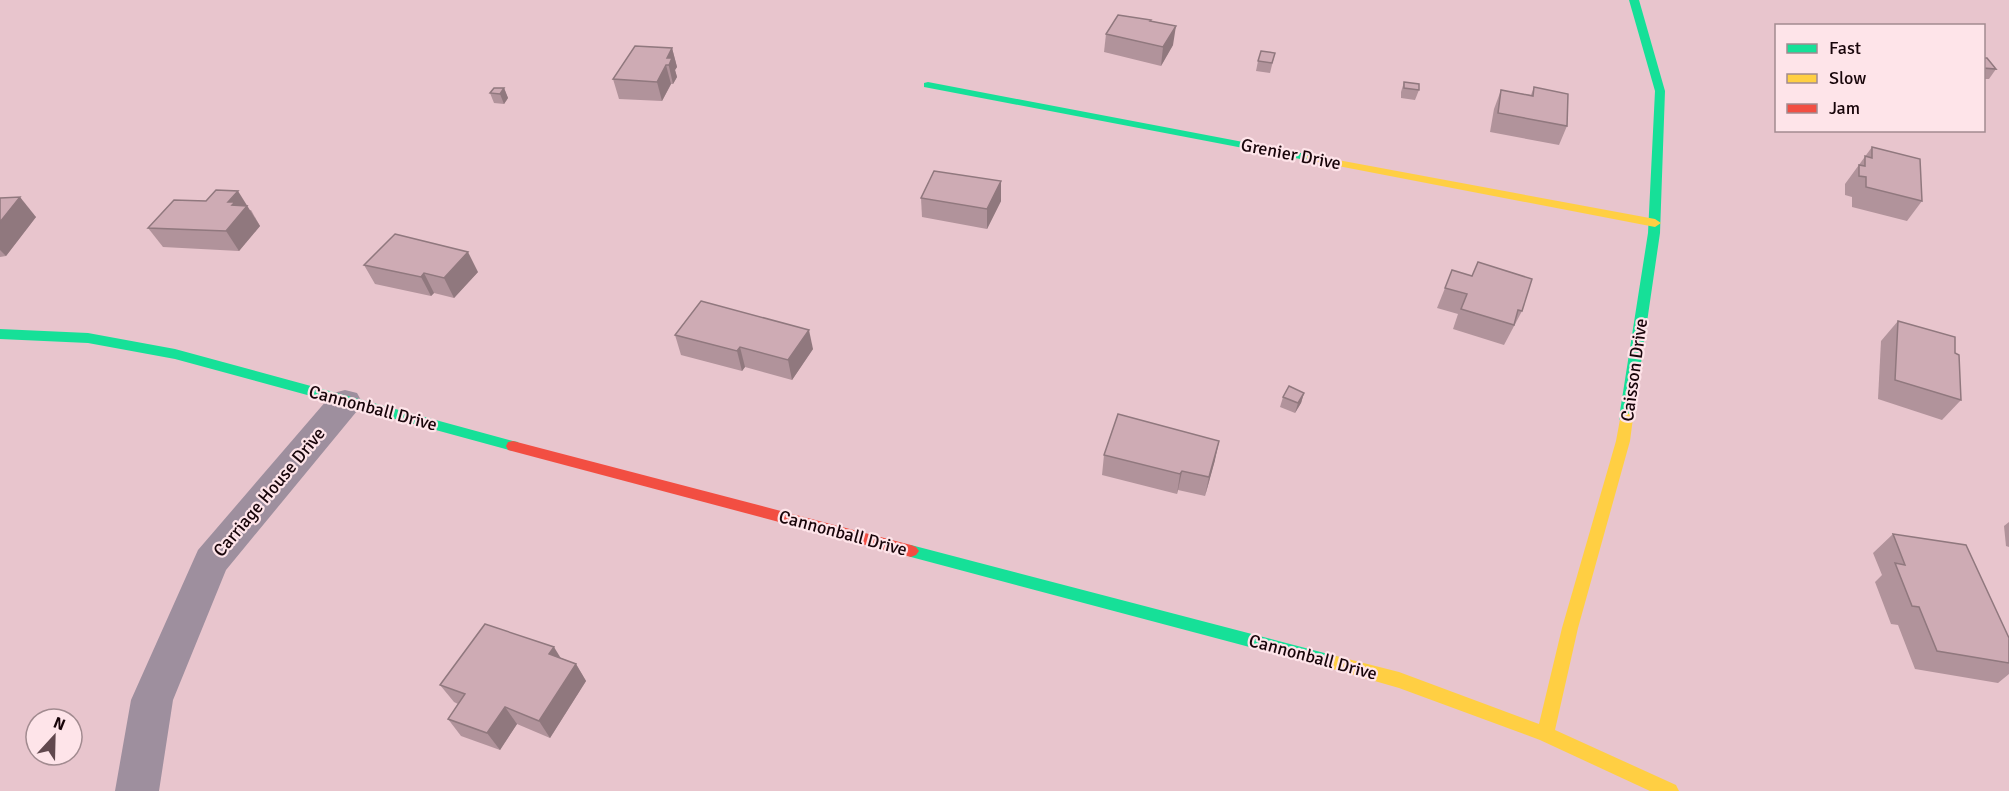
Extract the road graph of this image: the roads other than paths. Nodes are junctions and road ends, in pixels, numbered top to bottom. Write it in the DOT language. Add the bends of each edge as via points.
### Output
graph roads {
  1 [pos="1634,0"];
  2 [pos="928,85"];
  3 [pos="1655,223"];
  4 [pos="0,334"];
  5 [pos="345,402"];
  6 [pos="1545,734"];
  7 [pos="137,791"];
  8 [pos="1670,791"];
  1 -- 3 [label="street, Caisson Drive" via="1659,91"];
  2 -- 3 [label="street, Grenier Drive"];
  3 -- 6 [label="street, Caisson Drive" via="1623,441 1570,628"];
  4 -- 5 [label="street, Cannonball Drive" via="93,339 194,357"];
  5 -- 6 [label="street, Cannonball Drive" via="1399,680"];
  5 -- 7 [label="street, Carriage House Drive" via="211,561 152,700"];
  6 -- 8 [label="street, Cannonball Drive"];
}
